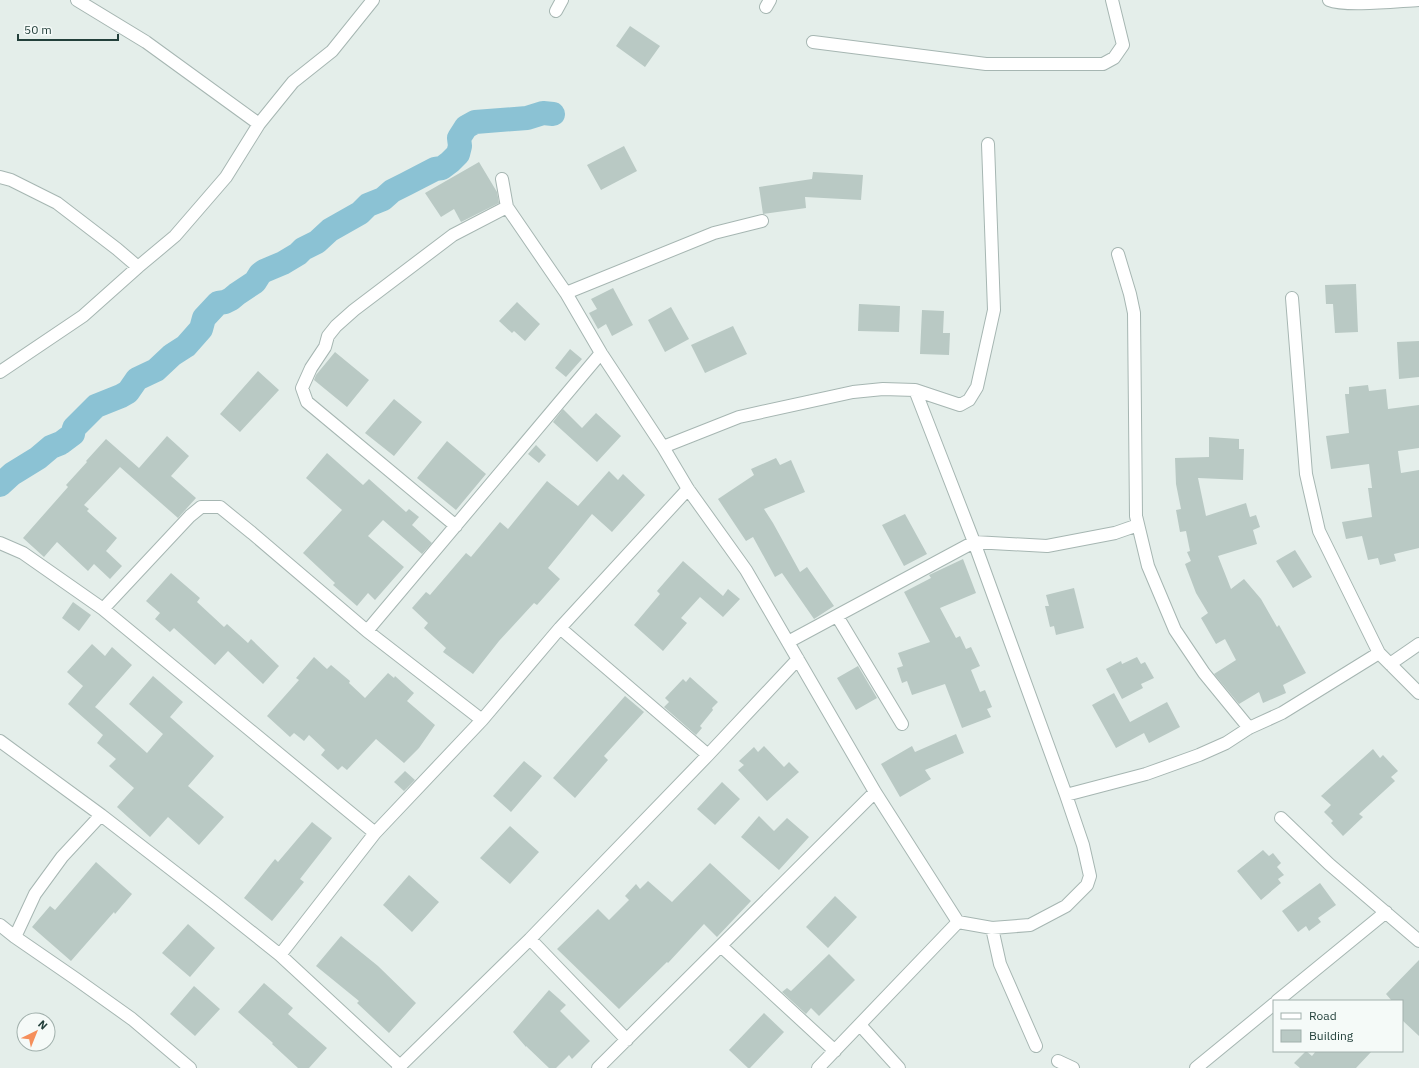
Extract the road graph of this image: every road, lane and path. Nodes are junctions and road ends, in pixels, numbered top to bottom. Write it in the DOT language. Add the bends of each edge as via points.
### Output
graph roads {
  1 [pos="77,0"];
  2 [pos="562,0"];
  3 [pos="1112,0"];
  4 [pos="1329,0"];
  5 [pos="1419,0"];
  6 [pos="371,1"];
  7 [pos="91,3"];
  8 [pos="556,11"];
  9 [pos="813,42"];
  10 [pos="259,124"];
  11 [pos="988,144"];
  12 [pos="0,177"];
  13 [pos="502,180"];
  14 [pos="507,207"];
  15 [pos="762,221"];
  16 [pos="1118,254"];
  17 [pos="138,267"];
  18 [pos="566,293"];
  19 [pos="1292,298"];
  20 [pos="601,353"];
  21 [pos="0,372"];
  22 [pos="915,390"];
  23 [pos="663,447"];
  24 [pos="688,489"];
  25 [pos="1138,525"];
  26 [pos="456,526"];
  27 [pos="974,542"];
  28 [pos="0,543"];
  29 [pos="104,609"];
  30 [pos="837,616"];
  31 [pos="560,628"];
  32 [pos="368,630"];
  33 [pos="788,642"];
  34 [pos="1419,644"];
  35 [pos="1379,653"];
  36 [pos="798,659"];
  37 [pos="1390,664"];
  38 [pos="1419,693"];
  39 [pos="482,720"];
  40 [pos="902,724"];
  41 [pos="1249,728"];
  42 [pos="0,741"];
  43 [pos="708,755"];
  44 [pos="875,792"];
  45 [pos="1066,795"];
  46 [pos="101,815"];
  47 [pos="1281,818"];
  48 [pos="375,833"];
  49 [pos="1386,912"];
  50 [pos="958,922"];
  51 [pos="0,925"];
  52 [pos="992,928"];
  53 [pos="15,938"];
  54 [pos="530,939"];
  55 [pos="1419,941"];
  56 [pos="721,946"];
  57 [pos="280,955"];
  58 [pos="1278,1000"];
  59 [pos="1273,1005"];
  60 [pos="860,1025"];
  61 [pos="627,1040"];
  62 [pos="1036,1046"];
  63 [pos="835,1051"];
  64 [pos="1058,1061"];
  65 [pos="399,1067"];
  66 [pos="190,1068"];
  67 [pos="598,1068"];
  68 [pos="818,1068"];
  69 [pos="899,1068"];
  70 [pos="1073,1068"];
  71 [pos="1196,1068"];
  1 -- 7 [label="street"];
  2 -- 8 [label="street"];
  3 -- 9 [label="street" via="1123,45 1114,58 1103,64 986,64"];
  4 -- 5 [label="street" via="1335,3 1350,3"];
  6 -- 10 [label="street" via="332,51 293,82"];
  7 -- 10 [label="street"];
  10 -- 17 [label="street" via="226,177 175,236"];
  11 -- 22 [label="street" via="994,310 978,387 969,400 960,405"];
  12 -- 17 [label="street" via="57,204"];
  13 -- 14 [label="street"];
  14 -- 18 [label="street"];
  14 -- 26 [label="street" via="453,235 354,310 328,336 325,347 302,388 307,402"];
  15 -- 18 [label="street" via="714,233"];
  16 -- 25 [label="street" via="1134,313"];
  17 -- 21 [label="street" via="83,316"];
  18 -- 20 [label="street"];
  19 -- 35 [label="street" via="1306,474 1313,511 1319,531"];
  20 -- 23 [label="street"];
  20 -- 26 [label="street"];
  22 -- 23 [label="street" via="883,389 853,392 739,417"];
  22 -- 27 [label="street"];
  23 -- 24 [label="street"];
  24 -- 31 [label="street"];
  24 -- 33 [label="street" via="746,570"];
  25 -- 27 [label="street" via="1115,533 1047,546"];
  25 -- 41 [label="street" via="1148,566 1175,630 1204,673"];
  26 -- 32 [label="street"];
  27 -- 30 [label="street"];
  27 -- 45 [label="street"];
  28 -- 29 [label="street" via="23,553"];
  29 -- 32 [label="street" via="190,516 201,507 220,508"];
  29 -- 48 [label="street"];
  30 -- 33 [label="street"];
  30 -- 40 [label="street"];
  31 -- 39 [label="street"];
  31 -- 43 [label="street"];
  32 -- 39 [label="street"];
  33 -- 36 [label="street"];
  34 -- 37 [label="street"];
  35 -- 37 [label="street"];
  35 -- 41 [label="street" via="1282,714"];
  36 -- 43 [label="street"];
  36 -- 44 [label="street"];
  37 -- 38 [label="street"];
  39 -- 48 [label="street"];
  41 -- 45 [label="street" via="1226,743 1199,755 1146,774"];
  42 -- 46 [label="street"];
  43 -- 54 [label="street"];
  44 -- 50 [label="street"];
  44 -- 56 [label="street"];
  45 -- 52 [label="street" via="1083,845 1090,876 1087,885 1066,906 1030,925"];
  46 -- 53 [label="street" via="62,857 35,894"];
  46 -- 57 [label="street"];
  47 -- 49 [label="street" via="1329,864"];
  48 -- 57 [label="street"];
  49 -- 55 [label="street"];
  49 -- 58 [label="street"];
  50 -- 52 [label="street"];
  50 -- 60 [label="street"];
  51 -- 53 [label="street"];
  52 -- 62 [label="street" via="1000,964"];
  53 -- 66 [label="street" via="132,1019"];
  54 -- 61 [label="street"];
  54 -- 65 [label="street"];
  56 -- 61 [label="street"];
  56 -- 63 [label="street"];
  57 -- 65 [label="street"];
  59 -- 71 [label="street"];
  60 -- 63 [label="street"];
  60 -- 69 [label="street"];
  61 -- 67 [label="street"];
  63 -- 68 [label="street"];
  64 -- 70 [label="street"];
}
